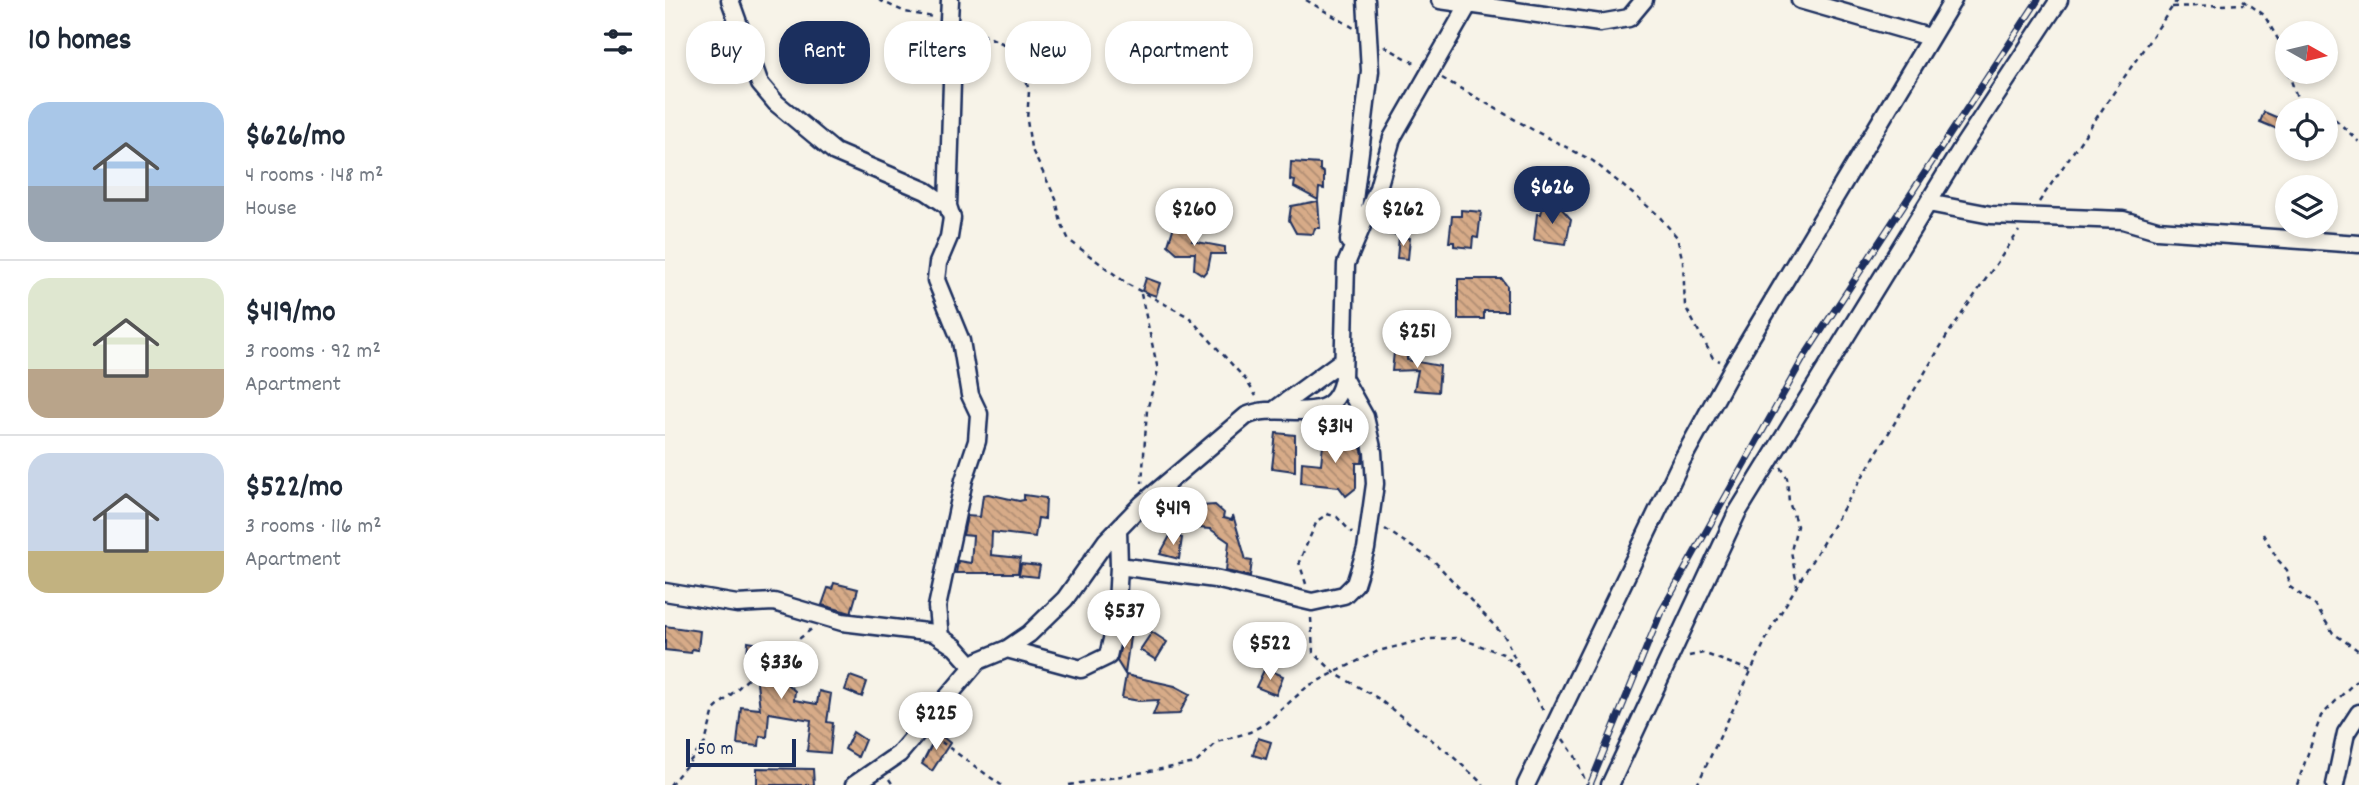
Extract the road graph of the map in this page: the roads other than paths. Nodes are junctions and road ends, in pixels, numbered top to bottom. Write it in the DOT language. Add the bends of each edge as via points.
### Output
graph roads {
  1 [pos="730,0"];
  2 [pos="950,0"];
  3 [pos="1366,0"];
  4 [pos="1440,0"];
  5 [pos="1643,0"];
  6 [pos="1800,0"];
  7 [pos="1953,0"];
  8 [pos="2059,0"];
  9 [pos="1470,2"];
  10 [pos="1929,37"];
  11 [pos="1928,203"];
  12 [pos="948,206"];
  13 [pos="2359,244"];
  14 [pos="1346,264"];
  15 [pos="1343,360"];
  16 [pos="1343,378"];
  17 [pos="1276,409"];
  18 [pos="1118,529"];
  19 [pos="1119,566"];
  20 [pos="665,592"];
  21 [pos="940,637"];
  22 [pos="1007,649"];
  23 [pos="973,667"];
  24 [pos="2359,713"];
  25 [pos="854,785"];
  26 [pos="1526,785"];
  27 [pos="1610,785"];
  28 [pos="2335,785"];
  1 -- 12 [label="street" via="760,84 776,103 835,152 926,191"];
  2 -- 12 [label="street"];
  3 -- 14 [label="street" via="1370,71"];
  4 -- 9 [label="street"];
  5 -- 9 [label="street" via="1629,18 1611,23"];
  6 -- 10 [label="street"];
  7 -- 10 [label="street"];
  8 -- 11 [label="street"];
  9 -- 14 [label="street" via="1392,138 1378,188"];
  10 -- 26 [label="street" via="1681,462"];
  11 -- 13 [label="street" via="1991,215 2123,220 2157,230"];
  11 -- 27 [label="street" via="1738,513"];
  12 -- 21 [label="street" via="953,218 936,280 961,341 970,395 979,414 977,441 964,480 937,607"];
  14 -- 15 [label="street"];
  15 -- 16 [label="street"];
  15 -- 17 [label="street"];
  16 -- 17 [label="street" via="1341,392 1327,407"];
  16 -- 19 [label="street" via="1365,417 1375,484 1366,549 1355,584 1344,595 1312,602 1215,579"];
  17 -- 18 [label="street" via="1246,416"];
  18 -- 19 [label="street"];
  18 -- 22 [label="street" via="1065,599"];
  19 -- 22 [label="street" via="1116,623 1108,656 1081,669"];
  20 -- 21 [label="street" via="737,604 774,602 842,622"];
  21 -- 23 [label="street"];
  22 -- 23 [label="street"];
  23 -- 25 [label="street" via="886,765"];
  24 -- 28 [label="street" via="2346,733"];
}
